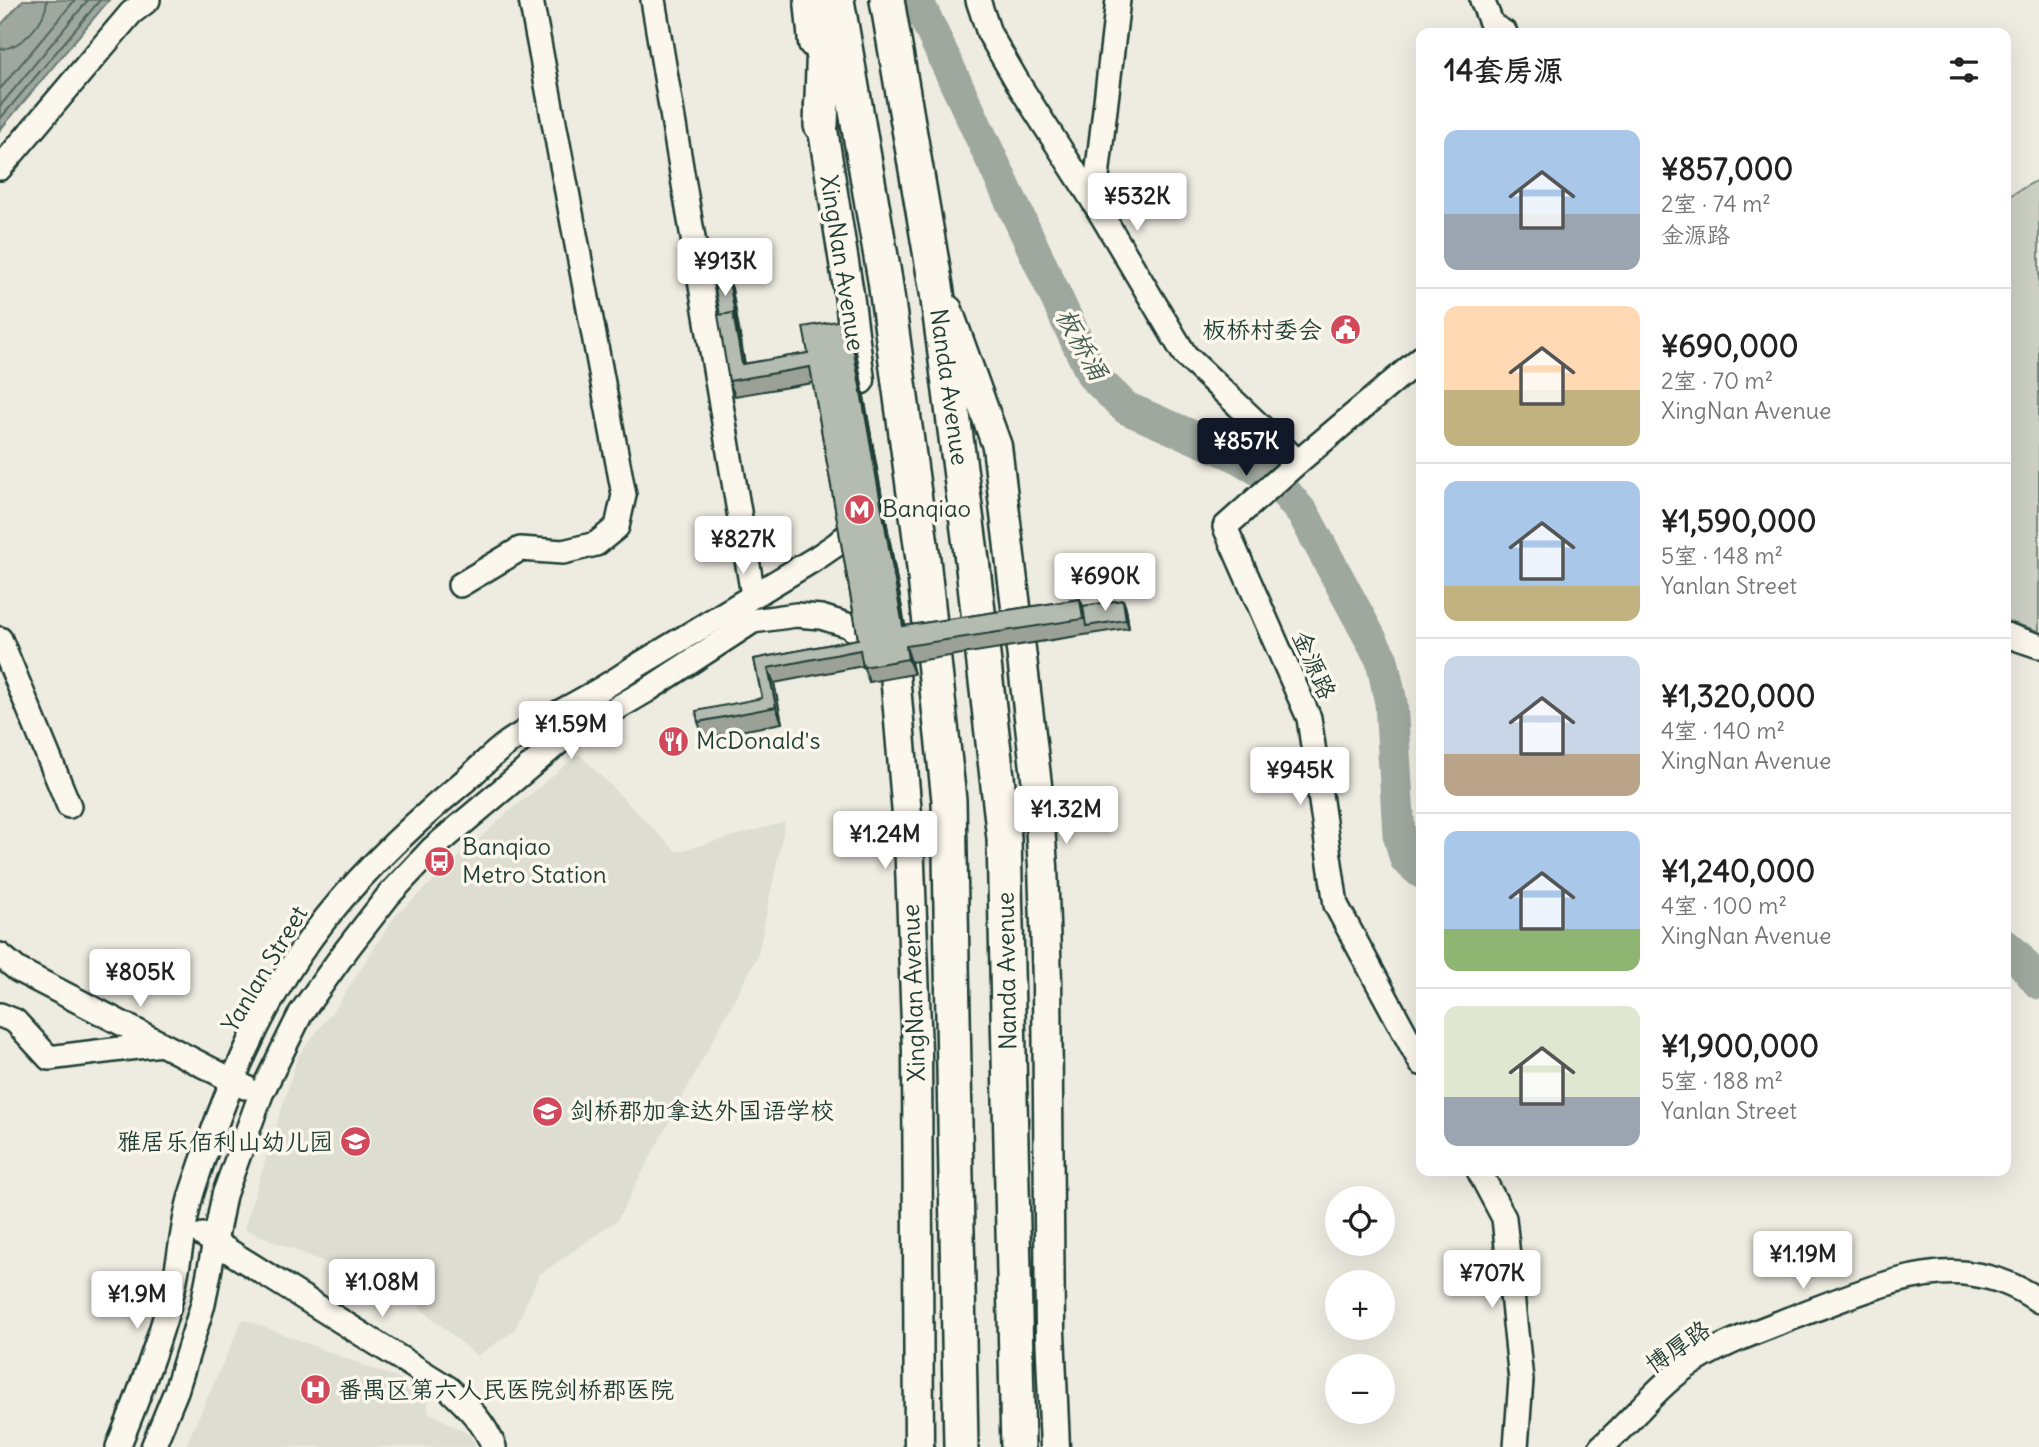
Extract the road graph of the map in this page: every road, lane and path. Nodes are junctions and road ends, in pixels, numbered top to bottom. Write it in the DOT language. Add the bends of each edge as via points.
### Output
graph roads {
  1 [pos="148,0"];
  2 [pos="531,0"];
  3 [pos="653,0"];
  4 [pos="809,0"];
  5 [pos="825,0"];
  6 [pos="837,0"];
  7 [pos="887,0"];
  8 [pos="978,0"];
  9 [pos="1118,0"];
  10 [pos="1482,0"];
  11 [pos="1497,28"];
  12 [pos="821,125"];
  13 [pos="0,168"];
  14 [pos="1094,202"];
  15 [pos="933,268"];
  16 [pos="1416,362"];
  17 [pos="863,405"];
  18 [pos="1297,461"];
  19 [pos="875,502"];
  20 [pos="880,540"];
  21 [pos="460,585"];
  22 [pos="753,595"];
  23 [pos="890,618"];
  24 [pos="2011,637"];
  25 [pos="0,639"];
  26 [pos="2039,646"];
  27 [pos="895,657"];
  28 [pos="632,669"];
  29 [pos="646,691"];
  30 [pos="460,785"];
  31 [pos="69,806"];
  32 [pos="481,808"];
  33 [pos="0,955"];
  34 [pos="0,1015"];
  35 [pos="161,1044"];
  36 [pos="1416,1054"];
  37 [pos="231,1081"];
  38 [pos="261,1094"];
  39 [pos="1482,1176"];
  40 [pos="186,1225"];
  41 [pos="215,1242"];
  42 [pos="2039,1301"];
  43 [pos="118,1447"];
  44 [pos="153,1447"];
  45 [pos="494,1447"];
  46 [pos="919,1447"];
  47 [pos="961,1447"];
  48 [pos="1018,1447"];
  49 [pos="1055,1447"];
  50 [pos="1516,1447"];
  51 [pos="1601,1447"];
  1 -- 13 [label="street" via="131,13"];
  2 -- 21 [label="street" via="624,495 617,527 596,544 563,552 520,549"];
  3 -- 22 [label="street"];
  4 -- 12 [label="main road, XingNan Avenue"];
  5 -- 12 [label="highway"];
  6 -- 47 [label="highway, Nanda Avenue" via="885,280 923,559 949,800"];
  7 -- 15 [label="highway, Nanda Avenue"];
  8 -- 14 [label="street" via="989,33"];
  9 -- 14 [label="street"];
  10 -- 11 [label="street"];
  12 -- 17 [label="main road, XingNan Avenue"];
  14 -- 18 [label="street" via="1185,355"];
  15 -- 48 [label="highway, Nanda Avenue" via="1004,838"];
  15 -- 49 [label="main road" via="997,446 1037,785 1047,981"];
  16 -- 18 [label="street"];
  18 -- 36 [label="street, 金源路" via="1225,527 1309,718 1336,905"];
  19 -- 20 [label="main road"];
  19 -- 22 [label="street, Yanlan Street" via="859,527 837,544"];
  22 -- 28 [label="street, Yanlan Street"];
  23 -- 27 [label="main road, XingNan Avenue"];
  24 -- 26 [label="street"];
  25 -- 31 [label="street"];
  27 -- 29 [label="street" via="848,625 796,615 753,621"];
  27 -- 46 [label="main road, XingNan Avenue" via="909,838 917,1051"];
  28 -- 29 [label="street"];
  28 -- 30 [label="street, Yanlan Street" via="509,743"];
  29 -- 32 [label="street" via="559,743"];
  30 -- 32 [label="street"];
  30 -- 37 [label="street, Yanlan Street" via="367,870 312,936 274,996"];
  32 -- 38 [label="street" via="432,849 347,949 302,1013"];
  33 -- 35 [label="street" via="18,970"];
  34 -- 35 [label="street" via="15,1021 49,1058"];
  35 -- 37 [label="street"];
  37 -- 38 [label="street"];
  37 -- 40 [label="street, Yanlan Street" via="193,1187"];
  38 -- 41 [label="street" via="224,1195"];
  39 -- 50 [label="street" via="1504,1218 1521,1380"];
  40 -- 41 [label="street"];
  40 -- 43 [label="street, Yanlan Street" via="171,1296"];
  41 -- 44 [label="street" via="203,1304"];
  41 -- 45 [label="street" via="448,1388 475,1413"];
  42 -- 51 [label="street, 博厚路" via="2015,1284 1969,1273 1926,1275 1875,1287 1730,1342 1686,1368"];
}
